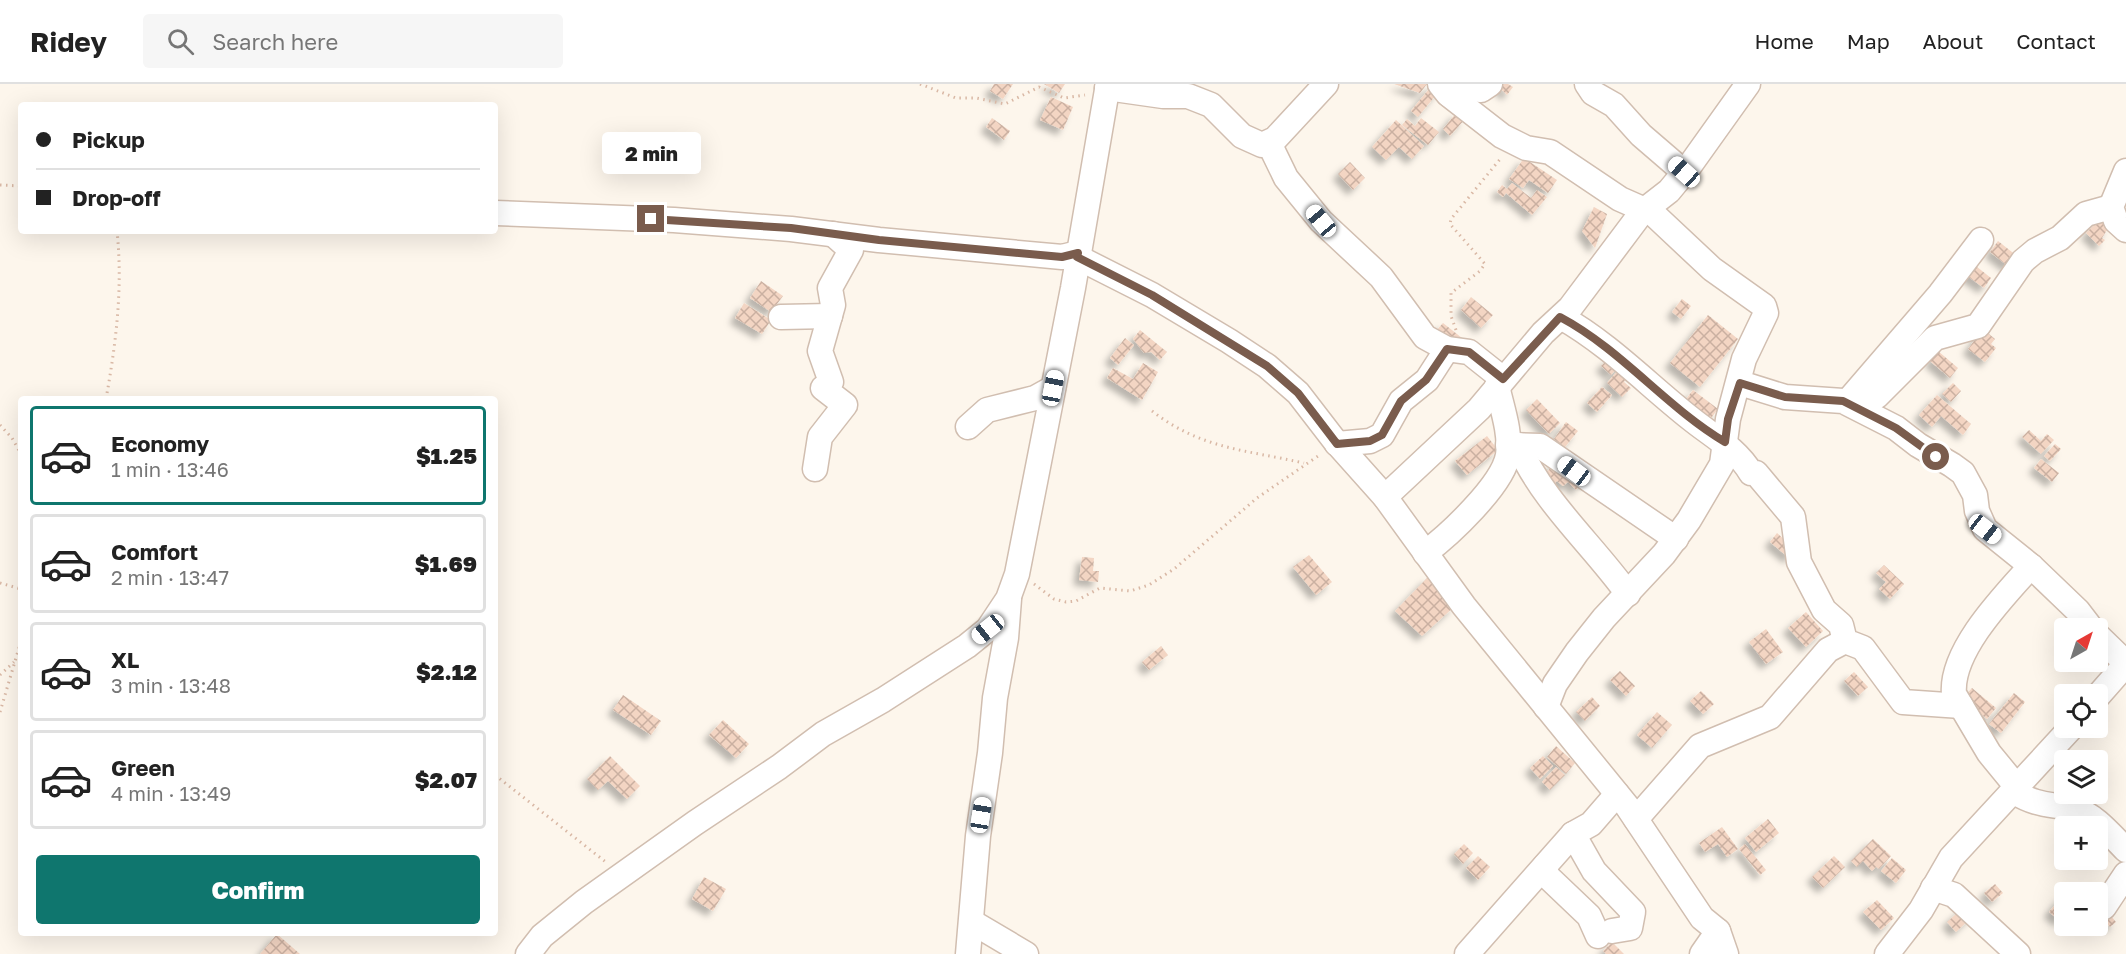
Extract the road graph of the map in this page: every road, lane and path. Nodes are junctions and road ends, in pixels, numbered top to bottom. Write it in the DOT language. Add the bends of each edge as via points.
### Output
graph roads {
  1 [pos="920,84"];
  2 [pos="1326,84"];
  3 [pos="1490,84"];
  4 [pos="1587,84"];
  5 [pos="1748,84"];
  6 [pos="1108,86"];
  7 [pos="1445,89"];
  8 [pos="1269,143"];
  9 [pos="1514,143"];
  10 [pos="2126,171"];
  11 [pos="1684,172"];
  12 [pos="0,185"];
  13 [pos="18,186"];
  14 [pos="2116,202"];
  15 [pos="1646,209"];
  16 [pos="498,213"];
  17 [pos="2126,230"];
  18 [pos="117,234"];
  19 [pos="833,234"];
  20 [pos="1980,240"];
  21 [pos="1078,255"];
  22 [pos="830,316"];
  23 [pos="781,317"];
  24 [pos="1560,317"];
  25 [pos="1458,351"];
  26 [pos="1500,383"];
  27 [pos="1740,383"];
  28 [pos="1053,388"];
  29 [pos="107,396"];
  30 [pos="1854,405"];
  31 [pos="1152,411"];
  32 [pos="0,425"];
  33 [pos="968,428"];
  34 [pos="1725,442"];
  35 [pos="1337,444"];
  36 [pos="1513,445"];
  37 [pos="18,449"];
  38 [pos="1305,464"];
  39 [pos="815,468"];
  40 [pos="1385,497"];
  41 [pos="1676,539"];
  42 [pos="1425,553"];
  43 [pos="2031,566"];
  44 [pos="0,583"];
  45 [pos="1013,584"];
  46 [pos="18,588"];
  47 [pos="1628,594"];
  48 [pos="2083,618"];
  49 [pos="1845,641"];
  50 [pos="2108,646"];
  51 [pos="18,651"];
  52 [pos="15,661"];
  53 [pos="2126,664"];
  54 [pos="0,675"];
  55 [pos="2108,685"];
  56 [pos="1961,706"];
  57 [pos="1546,707"];
  58 [pos="0,712"];
  59 [pos="2062,738"];
  60 [pos="498,777"];
  61 [pos="2014,789"];
  62 [pos="1617,794"];
  63 [pos="1636,819"];
  64 [pos="1573,834"];
  65 [pos="2126,850"];
  66 [pos="1545,866"];
  67 [pos="623,874"];
  68 [pos="2126,874"];
  69 [pos="1933,888"];
  70 [pos="2108,902"];
  71 [pos="972,922"];
  72 [pos="1718,931"];
  73 [pos="528,954"];
  74 [pos="968,954"];
  75 [pos="1026,954"];
  76 [pos="1467,954"];
  77 [pos="1702,954"];
  78 [pos="1726,954"];
  79 [pos="1887,954"];
  80 [pos="2018,954"];
  1 -- 6 [label="path" via="956,98 1005,104 1039,87 1064,98"];
  2 -- 8 [label="street"];
  3 -- 7 [label="street" via="1481,90"];
  4 -- 11 [label="street"];
  5 -- 11 [label="street"];
  6 -- 8 [label="street" via="1188,96 1211,105 1251,142"];
  6 -- 21 [label="street"];
  7 -- 9 [label="street"];
  8 -- 25 [label="street" via="1286,178 1321,221 1381,277 1425,337"];
  9 -- 15 [label="street" via="1550,152 1620,199"];
  9 -- 25 [label="path" via="1450,219 1457,236 1485,264 1450,293"];
  10 -- 14 [label="street"];
  11 -- 15 [label="street" via="1660,200"];
  12 -- 13 [label="path"];
  14 -- 17 [label="street" via="2116,221"];
  14 -- 30 [label="street" via="2086,214 2060,238 2023,261 1978,326 1935,338 1877,396"];
  15 -- 24 [label="street"];
  15 -- 27 [label="street" via="1712,269 1764,306 1766,313 1744,359"];
  16 -- 19 [label="street" via="674,219"];
  18 -- 29 [label="path" via="121,268 116,345"];
  19 -- 21 [label="street" via="1062,257"];
  19 -- 22 [label="street" via="851,250 830,288"];
  20 -- 30 [label="street"];
  21 -- 28 [label="street"];
  21 -- 35 [label="street" via="1267,366 1298,393"];
  22 -- 23 [label="street"];
  22 -- 39 [label="street" via="820,351 831,382 823,388 844,405 820,437"];
  24 -- 26 [label="street"];
  24 -- 34 [label="street" via="1607,347 1691,419"];
  25 -- 26 [label="street"];
  25 -- 35 [label="street" via="1401,401 1382,435 1370,441"];
  26 -- 36 [label="street"];
  26 -- 40 [label="street" via="1472,416"];
  27 -- 30 [label="street" via="1785,397"];
  27 -- 34 [label="street"];
  28 -- 33 [label="street" via="1035,398 987,410"];
  28 -- 45 [label="street"];
  30 -- 43 [label="street" via="1963,473 1975,495 1985,529"];
  31 -- 38 [label="path" via="1212,445"];
  32 -- 37 [label="path"];
  34 -- 41 [label="street" via="1722,464"];
  34 -- 49 [label="street" via="1793,517 1799,562 1824,610 1842,625"];
  35 -- 38 [label="path"];
  35 -- 40 [label="street"];
  36 -- 41 [label="street" via="1540,446"];
  36 -- 42 [label="street" via="1502,471 1477,503"];
  36 -- 47 [label="street" via="1549,500 1601,557"];
  38 -- 45 [label="path" via="1257,498 1162,579 1140,589 1100,588 1066,602"];
  40 -- 42 [label="street"];
  41 -- 47 [label="street"];
  42 -- 57 [label="street"];
  43 -- 48 [label="street"];
  43 -- 56 [label="street" via="1965,652 1953,682"];
  44 -- 46 [label="path"];
  45 -- 67 [label="street" via="988,629 968,646 823,734"];
  45 -- 71 [label="street" via="978,836"];
  47 -- 57 [label="street" via="1577,652 1555,684"];
  49 -- 56 [label="street" via="1863,648 1903,702"];
  49 -- 63 [label="street" via="1828,650 1770,717 1700,746"];
  50 -- 53 [label="street"];
  51 -- 52 [label="path"];
  52 -- 54 [label="path"];
  52 -- 58 [label="path"];
  53 -- 55 [label="street"];
  56 -- 61 [label="street"];
  57 -- 62 [label="street"];
  59 -- 61 [label="street"];
  60 -- 67 [label="path"];
  61 -- 65 [label="street" via="2033,803 2089,816"];
  61 -- 69 [label="street" via="1950,858"];
  62 -- 63 [label="street"];
  62 -- 64 [label="street" via="1591,824"];
  63 -- 72 [label="street" via="1702,918"];
  64 -- 66 [label="street"];
  64 -- 66 [label="street" via="1594,871 1633,912 1630,928 1605,934 1548,876"];
  66 -- 76 [label="street"];
  67 -- 73 [label="street" via="543,936"];
  68 -- 70 [label="street"];
  69 -- 79 [label="street"];
  69 -- 80 [label="street" via="1954,895"];
  71 -- 74 [label="street"];
  71 -- 75 [label="street"];
  72 -- 77 [label="street"];
  72 -- 78 [label="street"];
}
